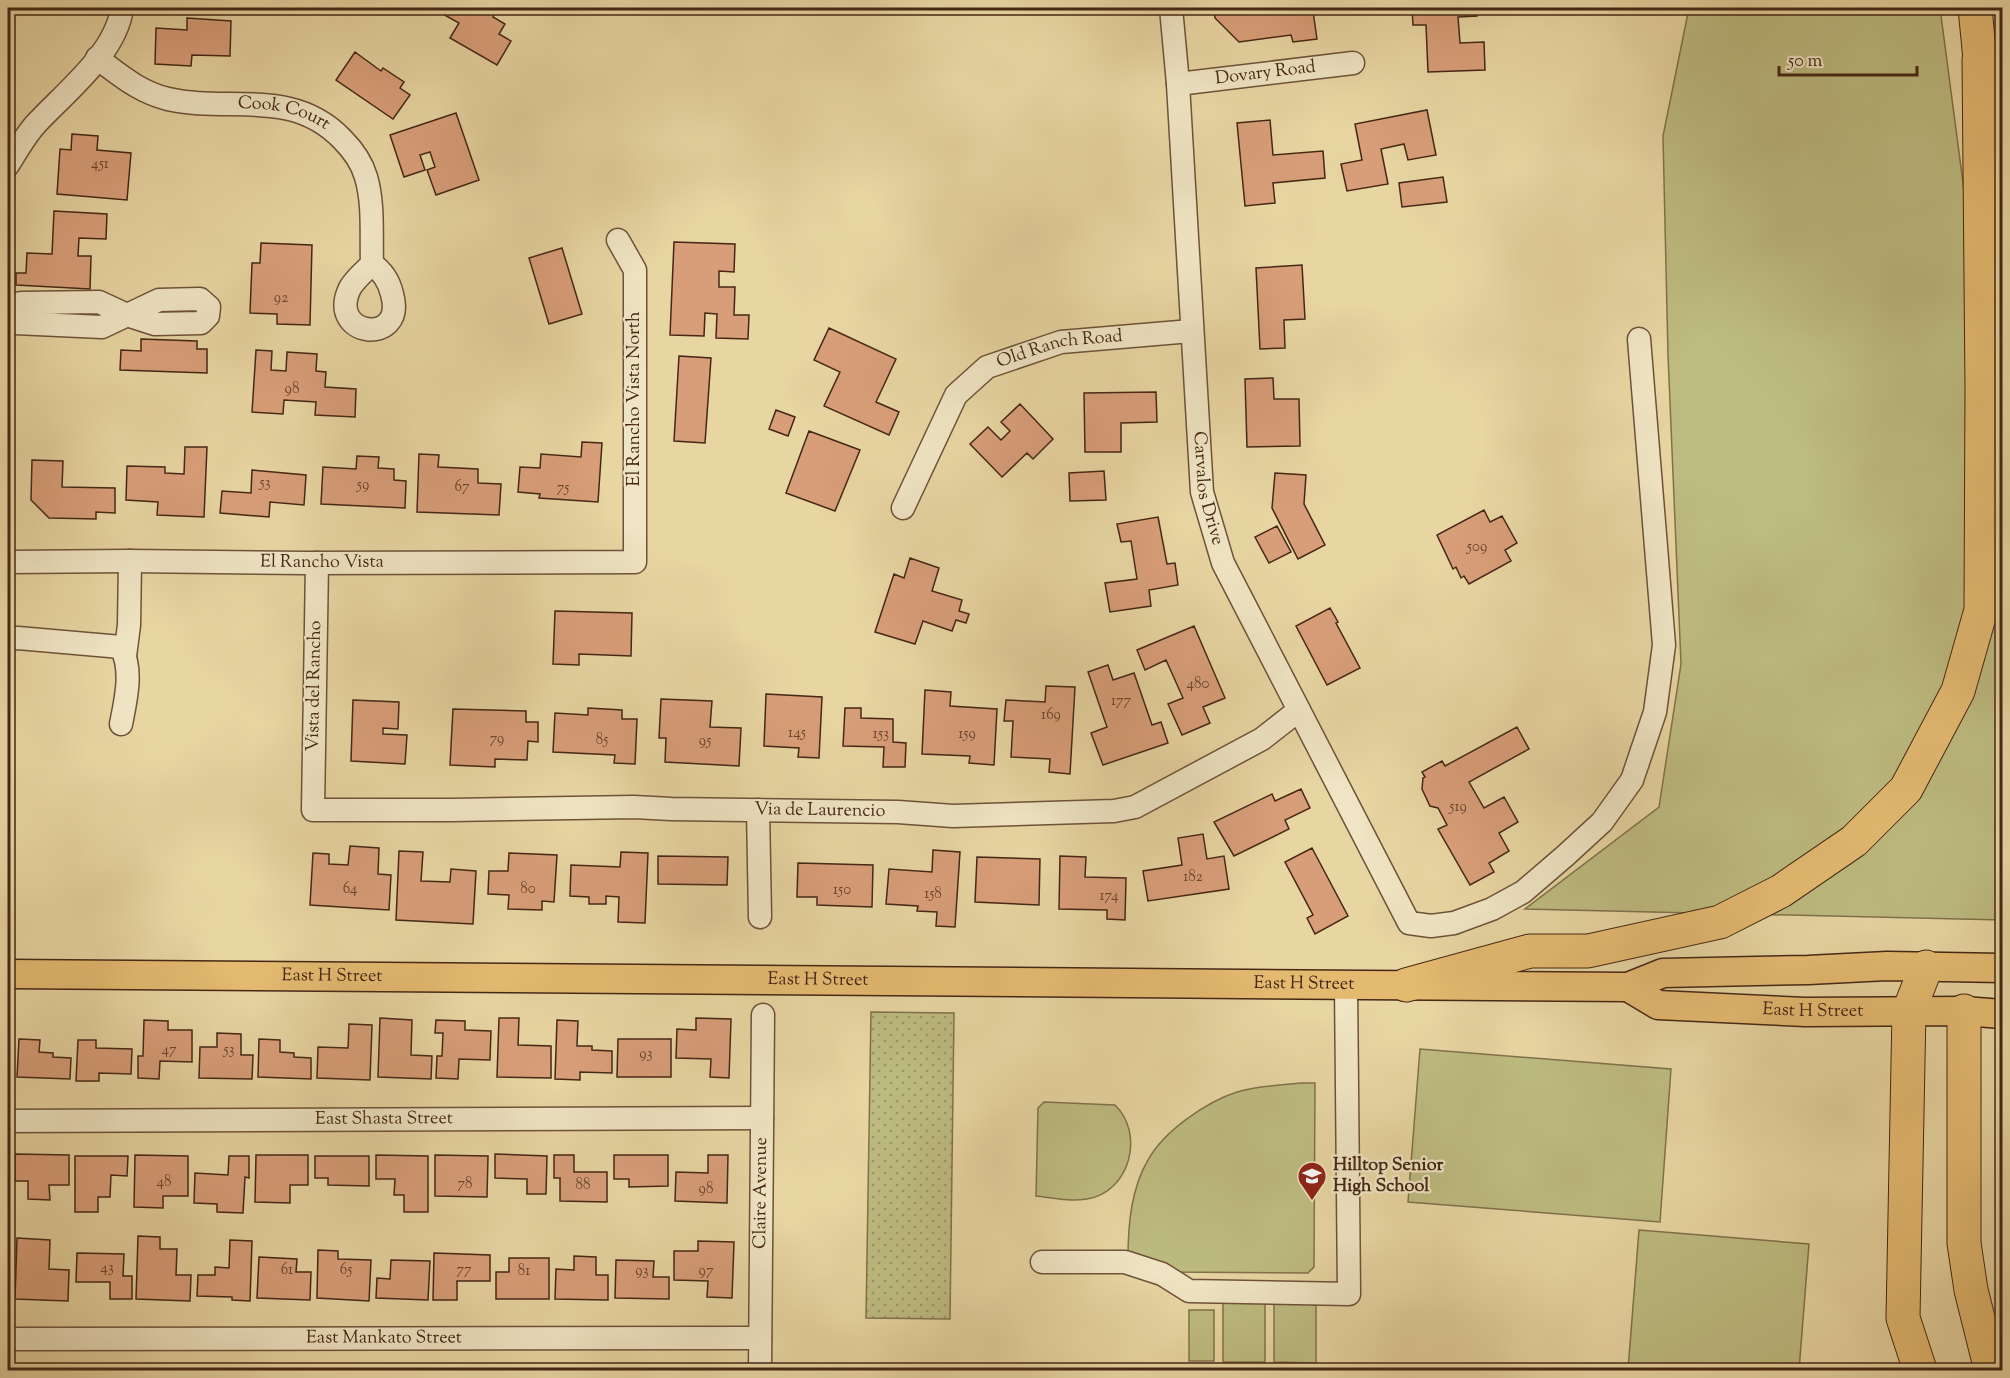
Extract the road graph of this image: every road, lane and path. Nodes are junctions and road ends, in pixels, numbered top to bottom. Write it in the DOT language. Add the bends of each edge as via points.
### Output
graph roads {
  1 [pos="122,8"];
  2 [pos="1171,8"];
  3 [pos="1975,8"];
  4 [pos="97,57"];
  5 [pos="1979,60"];
  6 [pos="1353,63"];
  7 [pos="1178,84"];
  8 [pos="8,165"];
  9 [pos="618,240"];
  10 [pos="2002,253"];
  11 [pos="372,264"];
  12 [pos="8,305"];
  13 [pos="8,318"];
  14 [pos="1191,331"];
  15 [pos="1639,339"];
  16 [pos="903,508"];
  17 [pos="130,561"];
  18 [pos="8,562"];
  19 [pos="635,562"];
  20 [pos="317,563"];
  21 [pos="8,639"];
  22 [pos="125,656"];
  23 [pos="1299,710"];
  24 [pos="121,724"];
  25 [pos="313,810"];
  26 [pos="758,810"];
  27 [pos="760,917"];
  28 [pos="1926,967"];
  29 [pos="2002,968"];
  30 [pos="8,974"];
  31 [pos="1346,984"];
  32 [pos="1406,985"];
  33 [pos="1628,987"];
  34 [pos="1909,1011"];
  35 [pos="1964,1011"];
  36 [pos="2002,1014"];
  37 [pos="764,1015"];
  38 [pos="762,1118"];
  39 [pos="8,1121"];
  40 [pos="1042,1262"];
  41 [pos="760,1338"];
  42 [pos="8,1339"];
  43 [pos="760,1371"];
  44 [pos="1920,1371"];
  45 [pos="1990,1371"];
  1 -- 4 [label="street" via="118,29"];
  2 -- 7 [label="street, Carvalos Drive"];
  3 -- 5 [label="highway"];
  4 -- 8 [label="street" via="32,128"];
  4 -- 11 [label="street, Cook Court" via="135,87 154,95 185,102 288,107 336,132 366,174"];
  5 -- 10 [label="highway"];
  5 -- 32 [label="highway" via="1981,610 1958,691 1906,789 1854,841 1781,891 1720,922 1588,951 1530,951"];
  6 -- 7 [label="street, Dovary Road"];
  7 -- 14 [label="street, Carvalos Drive"];
  9 -- 19 [label="street, El Rancho Vista North" via="635,270"];
  12 -- 13 [label="street" via="99,302 127,315 102,327 15,322"];
  14 -- 16 [label="street, Old Ranch Road" via="1062,342 987,367 956,395"];
  14 -- 23 [label="street, Carvalos Drive" via="1204,501 1223,563"];
  15 -- 23 [label="street, Carvalos Drive" via="1664,645 1655,712 1632,780 1602,822 1522,892 1492,909 1454,923 1409,923"];
  17 -- 18 [label="street, El Rancho Vista"];
  17 -- 20 [label="street, El Rancho Vista"];
  17 -- 22 [label="street"];
  19 -- 20 [label="street, El Rancho Vista"];
  20 -- 25 [label="street, Vista del Rancho"];
  21 -- 22 [label="street" via="121,647"];
  22 -- 24 [label="street" via="128,692"];
  23 -- 26 [label="street, Via de Laurencio" via="1262,739 1215,765 1135,807 1114,811 953,816"];
  25 -- 26 [label="street, Via de Laurencio"];
  26 -- 27 [label="street"];
  28 -- 29 [label="main road, East H Street"];
  28 -- 33 [label="main road, East H Street" via="1663,973"];
  28 -- 34 [label="highway"];
  30 -- 31 [label="main road, East H Street"];
  31 -- 32 [label="main road, East H Street"];
  31 -- 40 [label="street" via="1349,1294 1189,1291 1162,1274 1125,1262"];
  32 -- 33 [label="main road, East H Street"];
  33 -- 34 [label="main road, East H Street" via="1658,1005 1805,1012"];
  34 -- 35 [label="main road, East H Street"];
  34 -- 44 [label="highway" via="1903,1318"];
  35 -- 36 [label="main road, East H Street"];
  35 -- 45 [label="highway" via="1964,1244"];
  37 -- 38 [label="street, Claire Avenue"];
  38 -- 39 [label="street, East Shasta Street"];
  38 -- 41 [label="street, Claire Avenue"];
  41 -- 42 [label="street, East Mankato Street"];
  41 -- 43 [label="street, Claire Avenue"];
}
